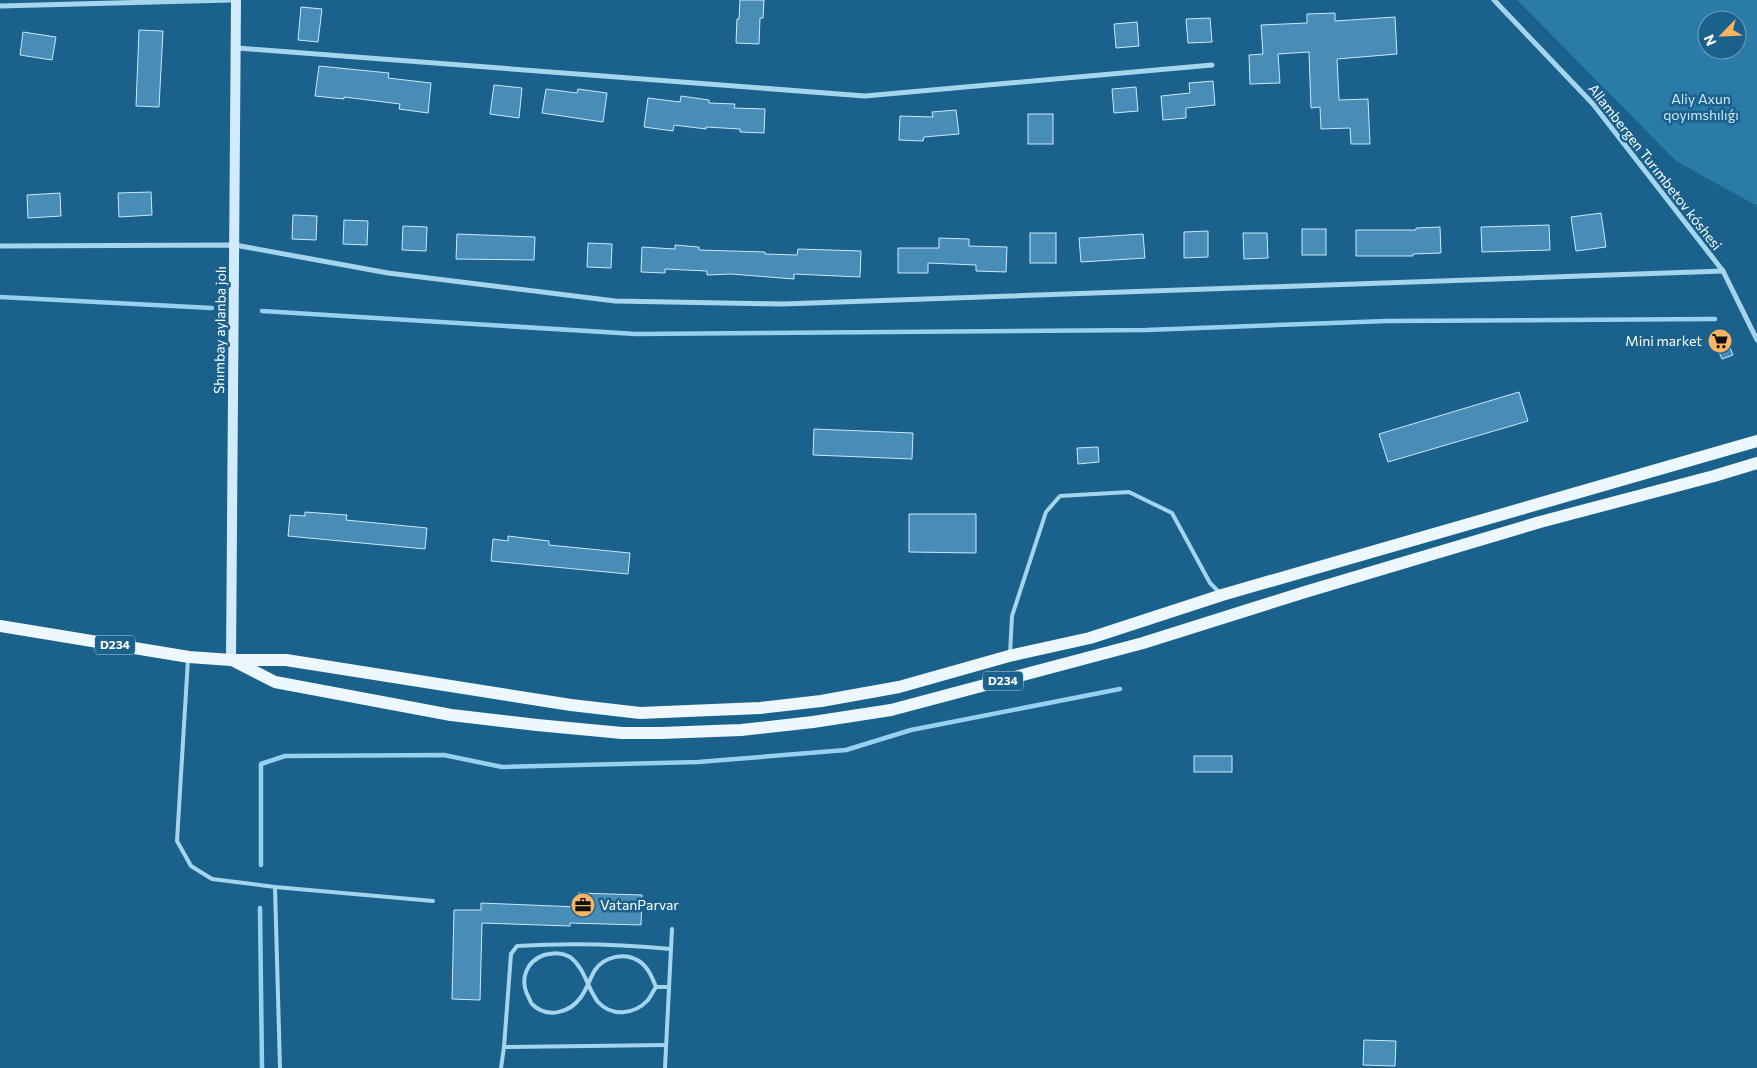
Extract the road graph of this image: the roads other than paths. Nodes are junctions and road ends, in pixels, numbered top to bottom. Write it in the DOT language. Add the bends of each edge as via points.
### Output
graph roads {
  1 [pos="231,0"];
  2 [pos="236,0"];
  3 [pos="1494,0"];
  4 [pos="0,6"];
  5 [pos="237,48"];
  6 [pos="1212,65"];
  7 [pos="235,245"];
  8 [pos="0,246"];
  9 [pos="1723,271"];
  10 [pos="1757,340"];
  11 [pos="1757,441"];
  12 [pos="1757,463"];
  13 [pos="1222,595"];
  14 [pos="0,626"];
  15 [pos="1010,656"];
  16 [pos="188,657"];
  17 [pos="231,660"];
  18 [pos="275,887"];
  19 [pos="433,901"];
  20 [pos="672,929"];
  21 [pos="671,949"];
  22 [pos="588,984"];
  23 [pos="656,987"];
  24 [pos="669,987"];
  25 [pos="666,1045"];
  26 [pos="504,1047"];
  27 [pos="280,1068"];
  28 [pos="501,1068"];
  29 [pos="665,1068"];
  1 -- 4 [label="street"];
  2 -- 5 [label="main road, Shımbay aylanba jolı"];
  3 -- 9 [label="street, Allambergen Turımbetov kóshesi" via="1593,104"];
  5 -- 6 [label="street" via="865,96"];
  5 -- 7 [label="main road, Shımbay aylanba jolı"];
  7 -- 8 [label="street"];
  7 -- 9 [label="street" via="388,273 615,301 783,304"];
  7 -- 17 [label="main road, Shımbay aylanba jolı"];
  9 -- 10 [label="street, Allambergen Turımbetov kóshesi"];
  11 -- 13 [label="main road, D234"];
  12 -- 17 [label="main road, D234" via="1540,522 1143,643 891,710 813,722 741,730 661,733 622,733 527,724 451,715 275,682"];
  13 -- 15 [label="main road, D234" via="1090,638"];
  13 -- 15 [label="lane" via="1210,583 1172,513 1129,492 1060,496 1046,512 1012,616"];
  14 -- 16 [label="main road, D234"];
  15 -- 17 [label="main road, D234" via="899,687 821,701 760,708 640,713 286,660"];
  16 -- 17 [label="main road, D234"];
  16 -- 18 [label="lane" via="177,841 190,866 212,879"];
  18 -- 19 [label="lane"];
  18 -- 27 [label="lane"];
  20 -- 21 [label="lane"];
  21 -- 24 [label="lane"];
  21 -- 26 [label="lane" via="558,943 517,946 511,954"];
  22 -- 22 [label="lane" via="572,1007 558,1014 544,1012 532,1004 524,986 525,971 537,958 555,952 569,956"];
  22 -- 23 [label="lane" via="605,1009 619,1013 635,1010"];
  22 -- 23 [label="lane" via="596,968 610,958 624,956 640,962"];
  23 -- 24 [label="lane"];
  24 -- 25 [label="lane"];
  25 -- 26 [label="lane"];
  25 -- 29 [label="lane"];
  26 -- 28 [label="lane"];
}
